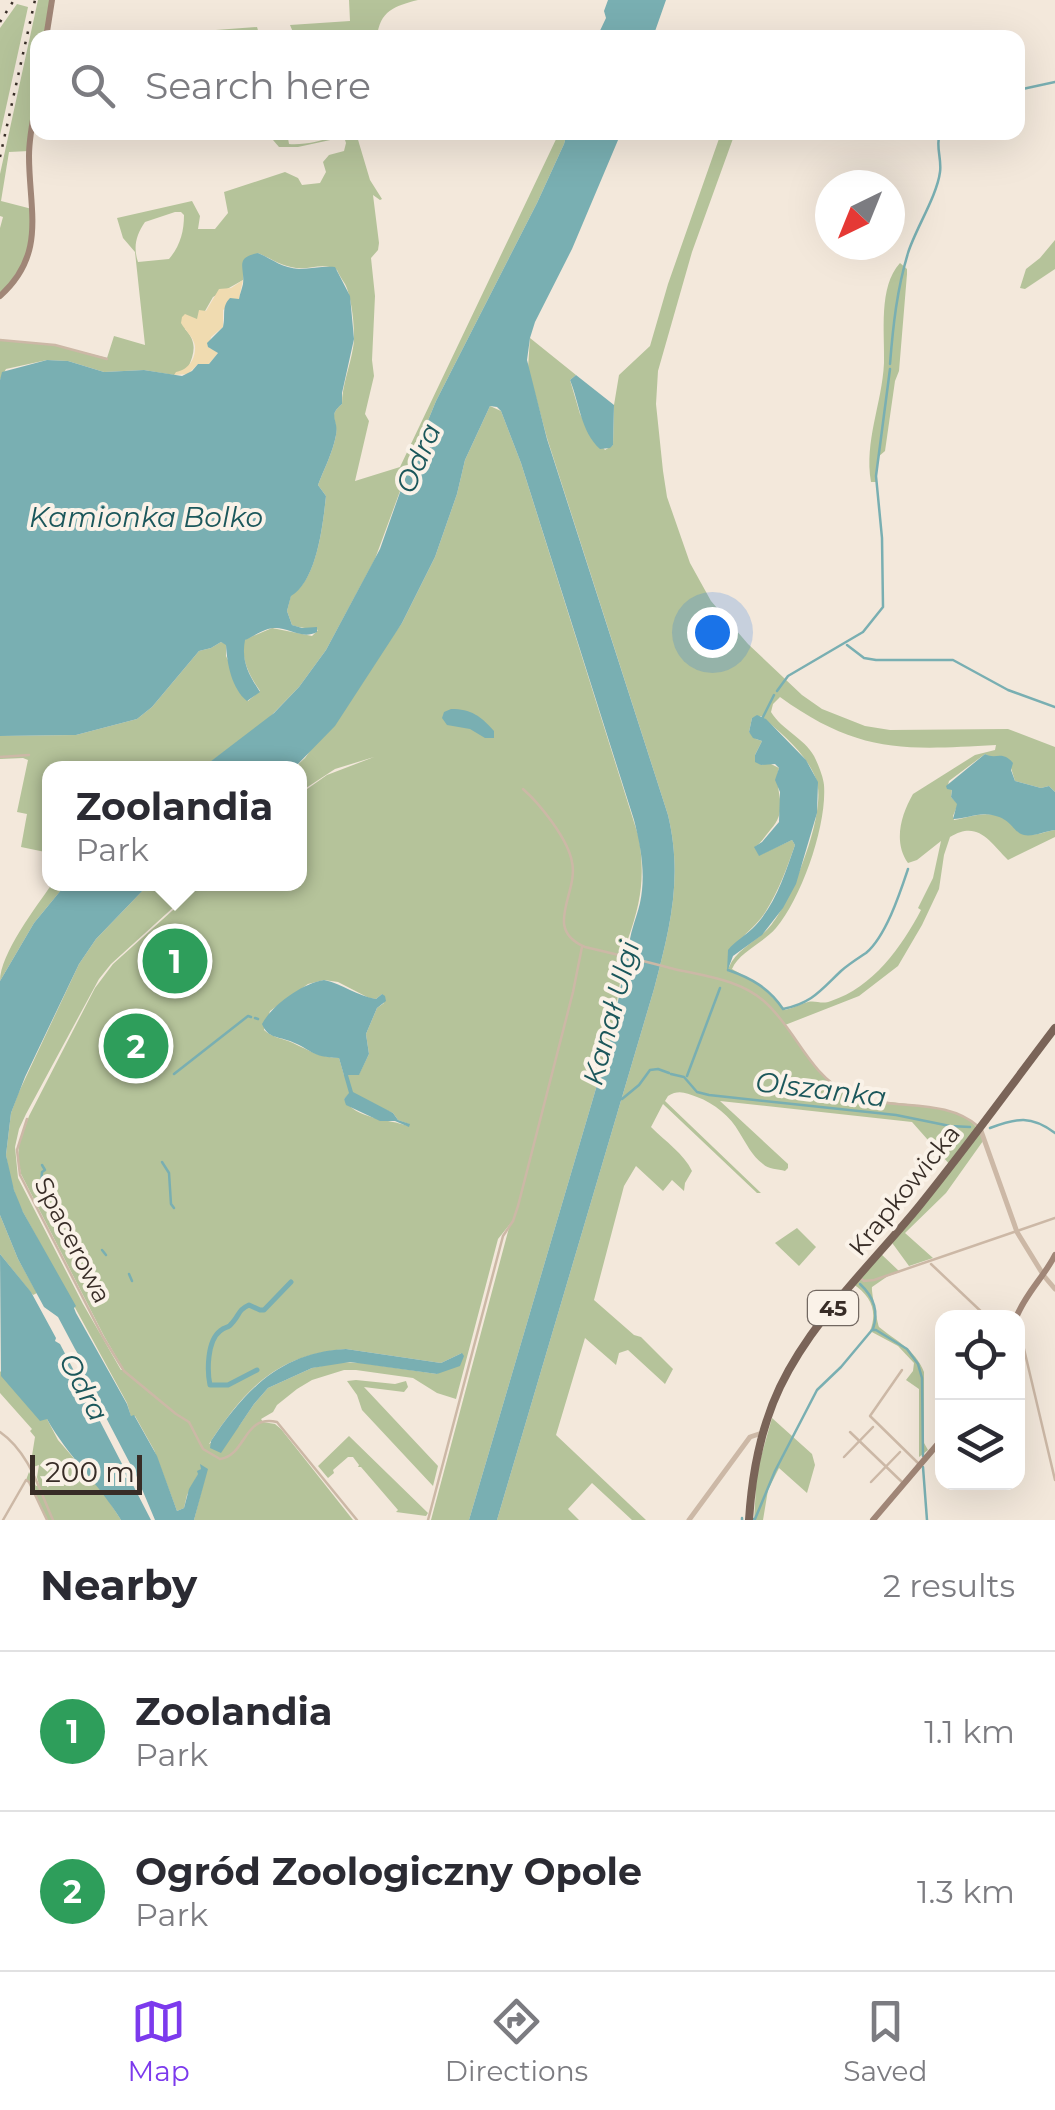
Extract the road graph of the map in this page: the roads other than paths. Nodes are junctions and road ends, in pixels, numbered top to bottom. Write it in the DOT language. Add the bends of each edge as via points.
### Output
graph roads {
  1 [pos="52,0"];
  2 [pos="47,30"];
  3 [pos="31,140"];
  4 [pos="0,296"];
  5 [pos="0,340"];
  6 [pos="107,358"];
  7 [pos="29,756"];
  8 [pos="0,757"];
  9 [pos="523,789"];
  10 [pos="583,946"];
  11 [pos="1055,1028"];
  12 [pos="27,1119"];
  13 [pos="980,1128"];
  14 [pos="1055,1218"];
  15 [pos="1017,1232"];
  16 [pos="1055,1255"];
  17 [pos="930,1262"];
  18 [pos="1044,1276"];
  19 [pos="859,1277"];
  20 [pos="1055,1289"];
  21 [pos="980,1310"];
  22 [pos="1020,1310"];
  23 [pos="1025,1353"];
  24 [pos="902,1370"];
  25 [pos="872,1427"];
  26 [pos="0,1432"];
  27 [pos="850,1432"];
  28 [pos="762,1433"];
  29 [pos="859,1441"];
  30 [pos="935,1447"];
  31 [pos="900,1452"];
  32 [pos="844,1457"];
  33 [pos="920,1465"];
  34 [pos="886,1466"];
  35 [pos="1055,1480"];
  36 [pos="870,1482"];
  37 [pos="904,1484"];
  38 [pos="3,1520"];
  39 [pos="50,1520"];
  40 [pos="357,1520"];
  41 [pos="428,1520"];
  42 [pos="689,1520"];
  43 [pos="748,1520"];
  44 [pos="873,1520"];
  1 -- 2 [label="main road"];
  3 -- 4 [label="main road" via="32,240 18,278"];
  5 -- 6 [label="street"];
  7 -- 8 [label="street"];
  9 -- 10 [label="street" via="569,852 573,874 563,924"];
  10 -- 13 [label="street" via="738,985 775,1012 840,1090 865,1100 953,1111"];
  10 -- 41 [label="street" via="518,1206 503,1236"];
  11 -- 13 [label="main road, Krapkowicka / 45"];
  12 -- 40 [label="street, Spacerowa" via="18,1144 20,1175 124,1371 190,1422 204,1448 220,1459 231,1456 254,1426 277,1422"];
  13 -- 15 [label="street"];
  13 -- 19 [label="main road, Krapkowicka / 45"];
  14 -- 15 [label="street"];
  15 -- 17 [label="street"];
  15 -- 18 [label="street"];
  16 -- 18 [label="main road"];
  17 -- 19 [label="street" via="869,1282"];
  17 -- 21 [label="street"];
  18 -- 20 [label="street"];
  18 -- 22 [label="main road"];
  19 -- 28 [label="main road, Krapkowicka / 45" via="793,1362"];
  23 -- 35 [label="street"];
  24 -- 33 [label="street" via="870,1416"];
  25 -- 29 [label="street"];
  26 -- 39 [label="street" via="26,1461"];
  27 -- 29 [label="street"];
  28 -- 42 [label="street, Krapkowicka" via="750,1438"];
  28 -- 43 [label="main road, Krapkowicka / 45"];
  29 -- 32 [label="street"];
  29 -- 34 [label="street"];
  30 -- 33 [label="main road"];
  31 -- 34 [label="street"];
  33 -- 37 [label="main road"];
  34 -- 36 [label="street"];
  34 -- 37 [label="street"];
  37 -- 44 [label="main road"];
  38 -- 39 [label="street" via="24,1482"];
}
